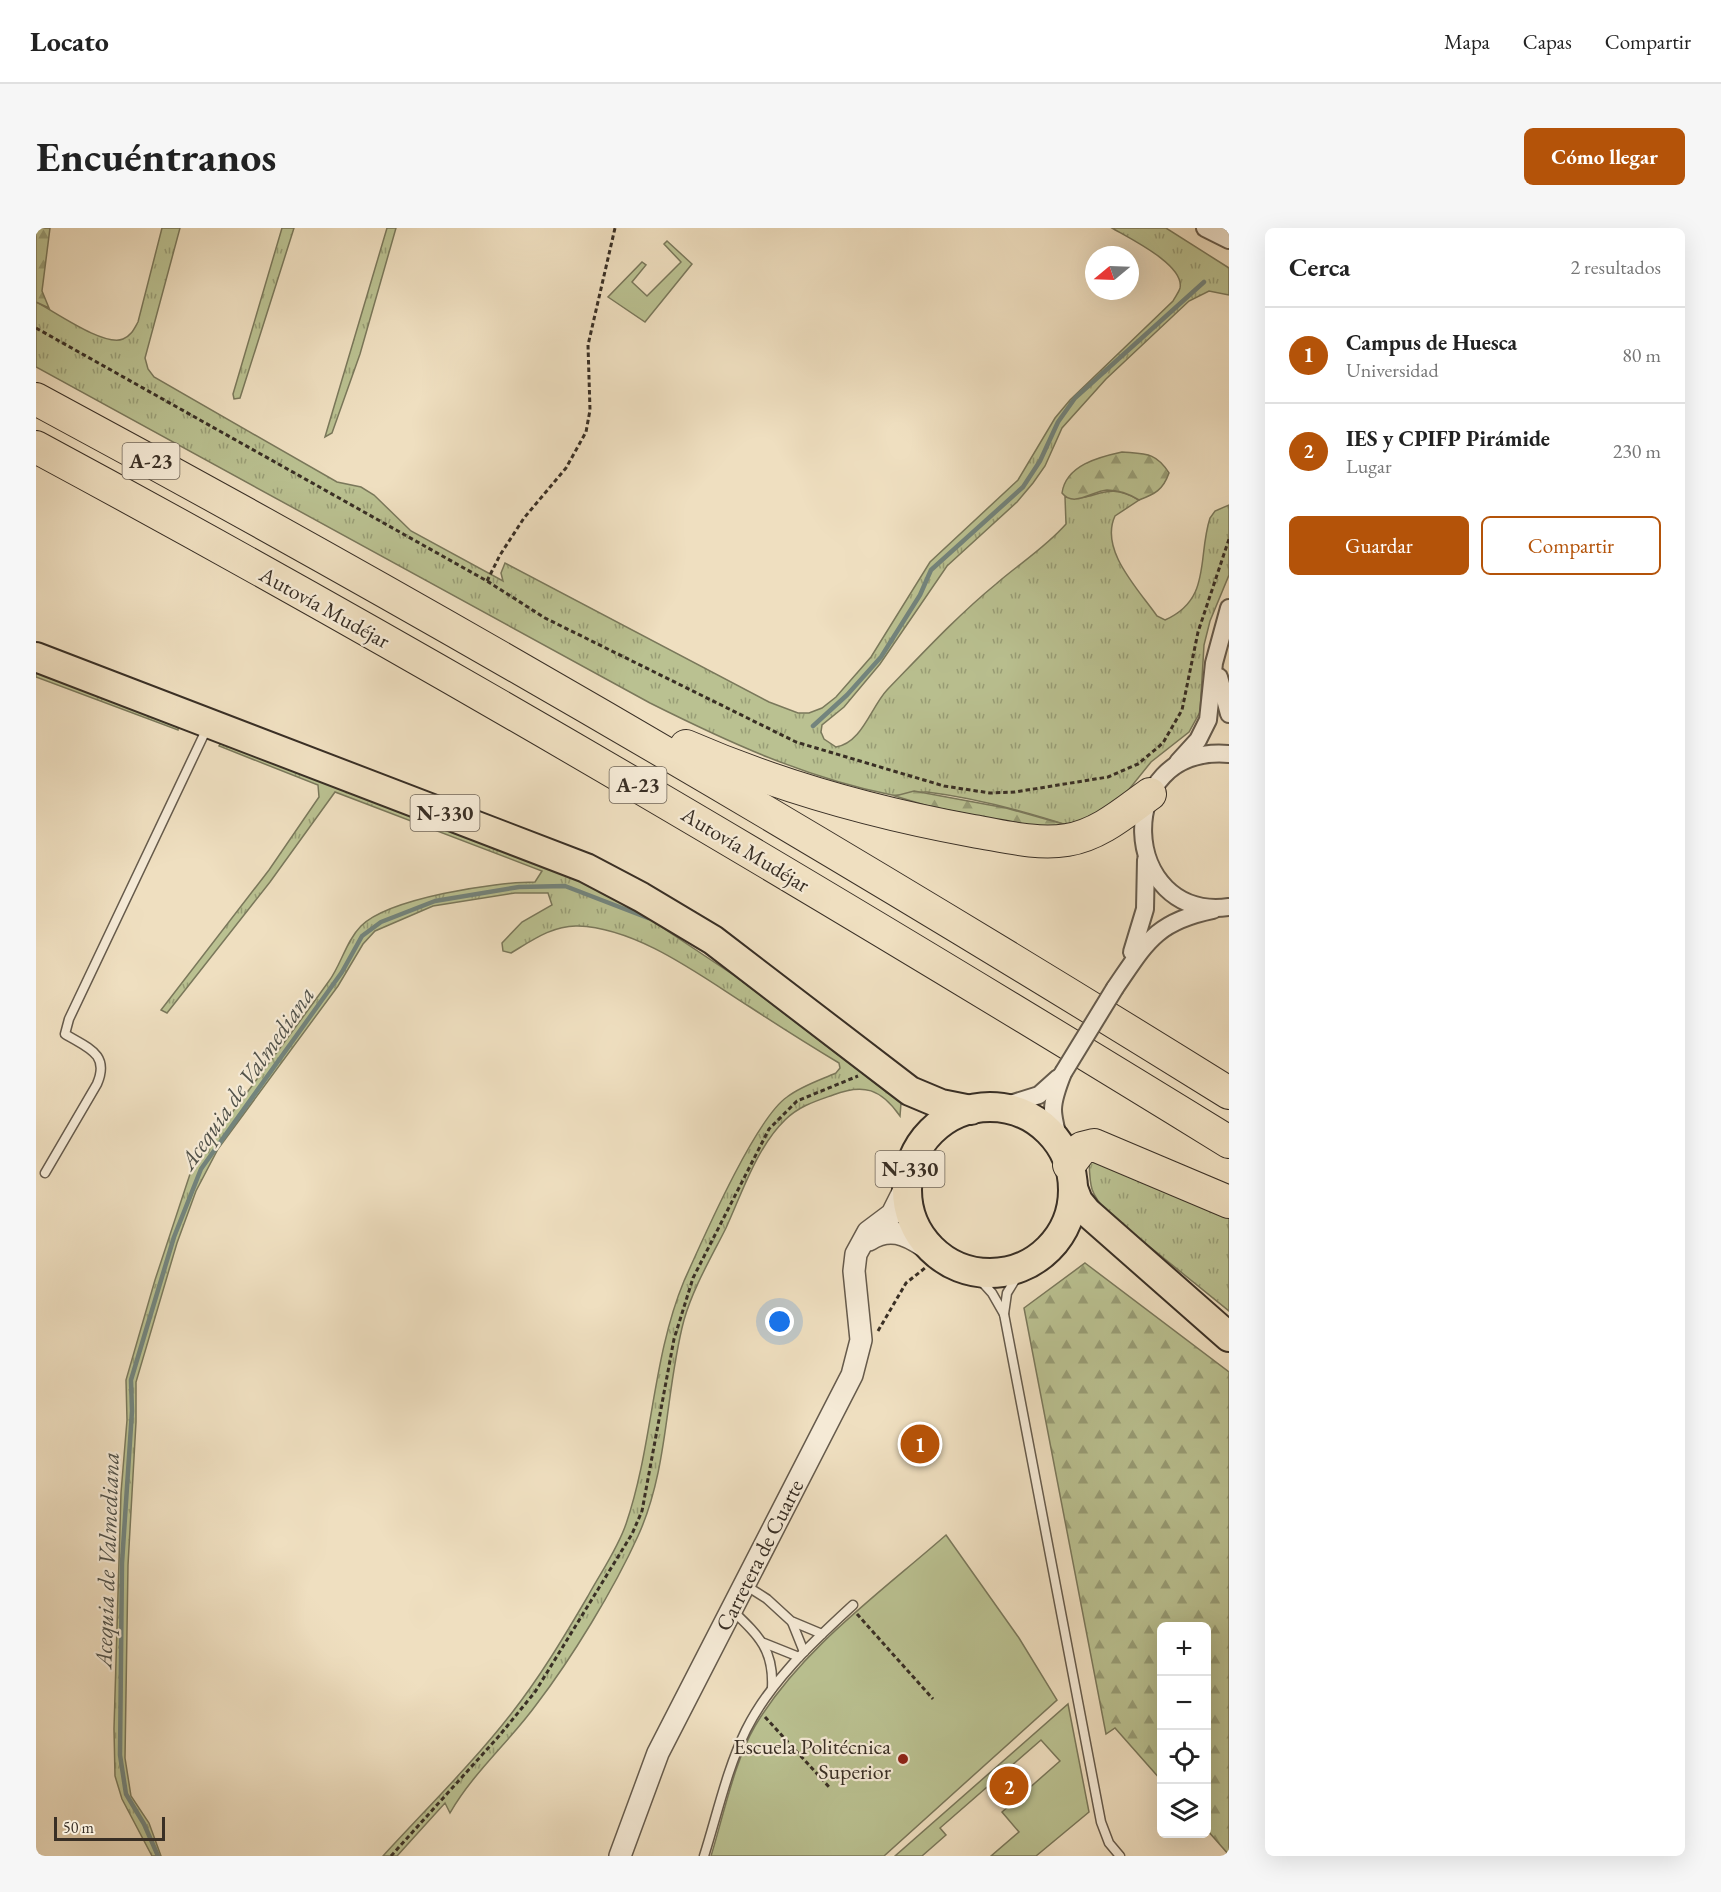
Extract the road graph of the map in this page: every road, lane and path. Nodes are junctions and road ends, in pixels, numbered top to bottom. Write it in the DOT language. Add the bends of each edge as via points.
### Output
graph roads {
  1 [pos="615,228"];
  2 [pos="1205,228"];
  3 [pos="1229,240"];
  4 [pos="36,328"];
  5 [pos="36,399"];
  6 [pos="36,447"];
  7 [pos="1229,539"];
  8 [pos="487,581"];
  9 [pos="1229,608"];
  10 [pos="1217,650"];
  11 [pos="36,657"];
  12 [pos="1229,714"];
  13 [pos="614,722"];
  14 [pos="209,723"];
  15 [pos="1229,754"];
  16 [pos="1171,769"];
  17 [pos="1150,794"];
  18 [pos="1146,856"];
  19 [pos="1226,908"];
  20 [pos="1115,988"];
  21 [pos="872,1062"];
  22 [pos="1063,1073"];
  23 [pos="910,1091"];
  24 [pos="1229,1092"];
  25 [pos="984,1109"];
  26 [pos="1229,1142"];
  27 [pos="923,1143"];
  28 [pos="1068,1167"];
  29 [pos="45,1173"];
  30 [pos="908,1182"];
  31 [pos="1229,1202"];
  32 [pos="859,1248"];
  33 [pos="1034,1260"];
  34 [pos="939,1262"];
  35 [pos="972,1271"];
  36 [pos="1159,1278"];
  37 [pos="1004,1314"];
  38 [pos="1229,1337"];
  39 [pos="877,1339"];
  40 [pos="743,1584"];
  41 [pos="850,1608"];
  42 [pos="731,1609"];
  43 [pos="791,1621"];
  44 [pos="822,1634"];
  45 [pos="764,1642"];
  46 [pos="802,1655"];
  47 [pos="772,1688"];
  48 [pos="933,1699"];
  49 [pos="758,1709"];
  50 [pos="830,1788"];
  51 [pos="391,1856"];
  52 [pos="620,1856"];
  53 [pos="704,1856"];
  54 [pos="1120,1856"];
  1 -- 8 [label="path" via="588,345 590,410 586,432 566,468 524,518"];
  2 -- 3 [label="street"];
  4 -- 8 [label="path"];
  5 -- 13 [label="highway, Autovía Mudéjar / A-23"];
  6 -- 26 [label="highway, Autovía Mudéjar / A-23" via="651,793"];
  7 -- 8 [label="path" via="1197,632 1182,710 1163,743 1138,764 1108,777 1015,792 990,793 944,786 796,742 545,618"];
  9 -- 10 [label="street"];
  10 -- 12 [label="street" via="1219,681"];
  10 -- 16 [label="street" via="1208,720 1198,740"];
  11 -- 14 [label="highway, N-330"];
  13 -- 17 [label="highway" via="642,724 709,756 850,804 1017,839 1053,841 1085,835 1113,821"];
  13 -- 24 [label="highway, Autovía Mudéjar / A-23"];
  14 -- 21 [label="highway, N-330" via="586,868 713,940"];
  14 -- 29 [label="lane" via="69,1019 66,1034 98,1056 102,1068 97,1084"];
  15 -- 16 [label="street" via="1200,755"];
  16 -- 17 [label="street"];
  17 -- 18 [label="street" via="1141,825"];
  18 -- 19 [label="street" via="1163,884 1176,895 1206,907"];
  18 -- 20 [label="street" via="1143,924"];
  19 -- 20 [label="street" via="1185,916 1164,927 1149,940"];
  20 -- 22 [label="street, bridge"];
  21 -- 23 [label="highway, N-330"];
  21 -- 51 [label="path" via="855,1078 797,1101 769,1129 685,1298 668,1366 642,1511 632,1534 535,1692"];
  22 -- 25 [label="street" via="1039,1095"];
  22 -- 28 [label="street" via="1051,1103"];
  23 -- 25 [label="highway, N-330" via="941,1104"];
  23 -- 27 [label="highway, N-330" via="922,1117"];
  25 -- 27 [label="highway, N-330" via="949,1118"];
  25 -- 28 [label="highway, N-330" via="1034,1120"];
  27 -- 30 [label="highway, N-330" via="915,1155"];
  28 -- 31 [label="highway" via="1082,1148 1094,1145"];
  28 -- 33 [label="highway" via="1066,1224"];
  28 -- 36 [label="highway, N-330" via="1082,1207"];
  30 -- 32 [label="street" via="892,1214 868,1232"];
  30 -- 34 [label="highway, N-330" via="909,1205 916,1227"];
  32 -- 34 [label="street" via="877,1235 896,1232"];
  32 -- 40 [label="street, Carretera de Cuarte" via="854,1270 861,1340 856,1364"];
  33 -- 35 [label="highway, N-330" via="998,1273"];
  33 -- 36 [label="highway, N-330" via="1075,1235 1097,1234"];
  33 -- 37 [label="lane" via="1006,1293"];
  34 -- 35 [label="highway, N-330"];
  34 -- 39 [label="path" via="906,1283 879,1327"];
  35 -- 37 [label="lane"];
  36 -- 38 [label="highway, N-330"];
  37 -- 54 [label="lane" via="1101,1822 1109,1843"];
  40 -- 42 [label="street, Carretera de Cuarte"];
  40 -- 43 [label="lane"];
  41 -- 44 [label="lane"];
  41 -- 48 [label="path"];
  42 -- 45 [label="lane"];
  42 -- 52 [label="street, Carretera de Cuarte" via="658,1753"];
  43 -- 44 [label="lane"];
  43 -- 46 [label="lane"];
  44 -- 46 [label="lane"];
  45 -- 46 [label="lane" via="787,1654"];
  45 -- 47 [label="lane"];
  46 -- 47 [label="lane"];
  47 -- 49 [label="lane"];
  49 -- 50 [label="path"];
  49 -- 53 [label="lane" via="740,1744"];
}
